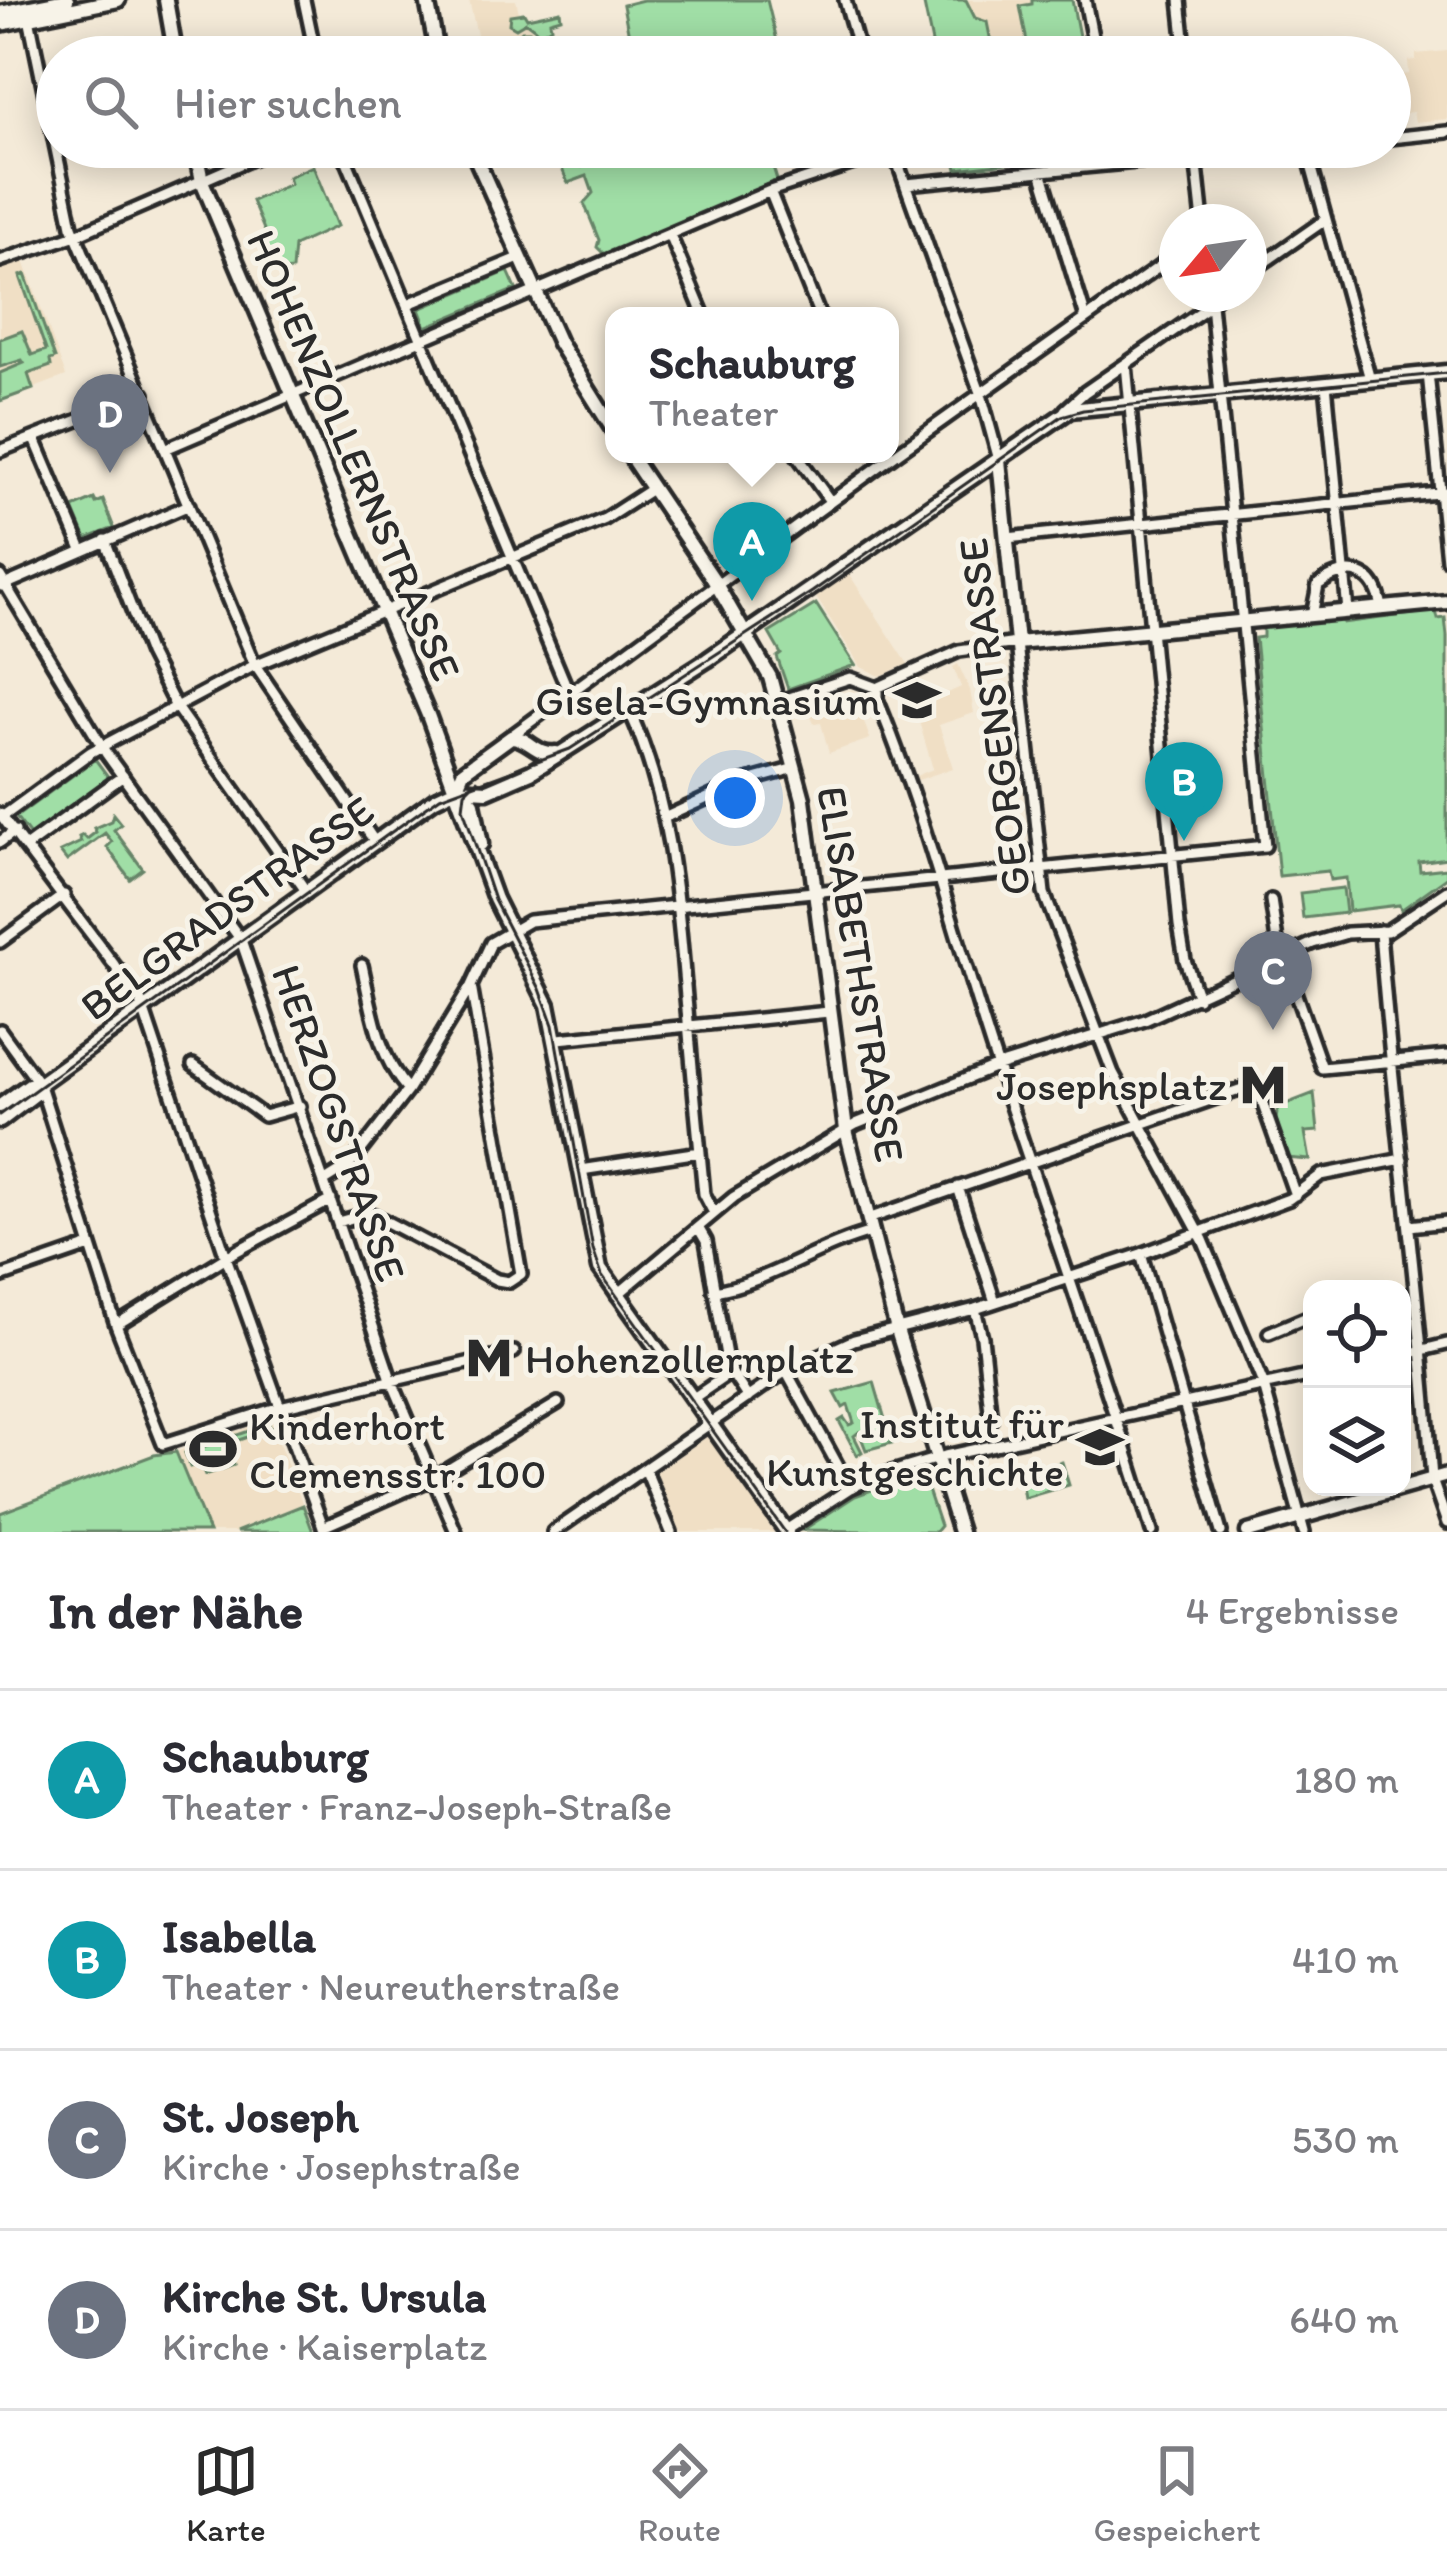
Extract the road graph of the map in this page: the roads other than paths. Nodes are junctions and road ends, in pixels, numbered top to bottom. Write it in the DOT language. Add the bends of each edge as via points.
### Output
graph roads {
  1 [pos="67,0"];
  2 [pos="118,0"];
  3 [pos="166,0"];
  4 [pos="304,0"];
  5 [pos="427,0"];
  6 [pos="845,0"];
  7 [pos="1085,0"];
  8 [pos="1180,0"];
  9 [pos="39,3"];
  10 [pos="0,13"];
  11 [pos="29,18"];
  12 [pos="0,24"];
  13 [pos="172,36"];
  14 [pos="312,36"];
  15 [pos="434,36"];
  16 [pos="855,36"];
  17 [pos="1092,36"];
  18 [pos="1184,36"];
  19 [pos="36,50"];
  20 [pos="1447,132"];
  21 [pos="1411,136"];
  22 [pos="61,168"];
  23 [pos="199,168"];
  24 [pos="231,168"];
  25 [pos="350,168"];
  26 [pos="480,168"];
  27 [pos="836,168"];
  28 [pos="900,168"];
  29 [pos="1060,168"];
  30 [pos="1198,168"];
  31 [pos="1311,168"];
  32 [pos="1041,171"];
  33 [pos="202,181"];
  34 [pos="905,184"];
  35 [pos="770,191"];
  36 [pos="1201,204"];
  37 [pos="1325,220"];
  38 [pos="76,235"];
  39 [pos="670,235"];
  40 [pos="519,258"];
  41 [pos="1267,260"];
  42 [pos="0,261"];
  43 [pos="1159,267"];
  44 [pos="535,293"];
  45 [pos="408,304"];
  46 [pos="700,307"];
  47 [pos="816,307"];
  48 [pos="1194,312"];
  49 [pos="1214,312"];
  50 [pos="1087,318"];
  51 [pos="423,340"];
  52 [pos="1126,364"];
  53 [pos="1447,372"];
  54 [pos="1428,374"];
  55 [pos="1370,379"];
  56 [pos="1326,384"];
  57 [pos="980,393"];
  58 [pos="144,394"];
  59 [pos="1221,394"];
  60 [pos="292,395"];
  61 [pos="1129,404"];
  62 [pos="1061,414"];
  63 [pos="605,417"];
  64 [pos="35,440"];
  65 [pos="899,445"];
  66 [pos="165,449"];
  67 [pos="0,451"];
  68 [pos="999,460"];
  69 [pos="635,463"];
  70 [pos="803,463"];
  71 [pos="876,463"];
  72 [pos="652,488"];
  73 [pos="1444,492"];
  74 [pos="830,501"];
  75 [pos="1338,503"];
  76 [pos="189,505"];
  77 [pos="1232,515"];
  78 [pos="1139,524"];
  79 [pos="1006,538"];
  80 [pos="105,540"];
  81 [pos="82,550"];
  82 [pos="513,558"];
  83 [pos="1447,560"];
  84 [pos="1344,573"];
  85 [pos="1,583"];
  86 [pos="717,584"];
  87 [pos="1447,602"];
  88 [pos="1382,608"];
  89 [pos="1348,611"];
  90 [pos="384,612"];
  91 [pos="1312,615"];
  92 [pos="1243,622"];
  93 [pos="1151,630"];
  94 [pos="747,633"];
  95 [pos="1017,643"];
  96 [pos="255,665"];
  97 [pos="878,688"];
  98 [pos="569,693"];
  99 [pos="777,702"];
  100 [pos="176,707"];
  101 [pos="628,710"];
  102 [pos="534,719"];
  103 [pos="507,739"];
  104 [pos="101,746"];
  105 [pos="536,750"];
  106 [pos="562,752"];
  107 [pos="795,768"];
  108 [pos="531,772"];
  109 [pos="123,776"];
  110 [pos="456,789"];
  111 [pos="476,799"];
  112 [pos="1,815"];
  113 [pos="666,817"];
  114 [pos="15,831"];
  115 [pos="0,842"];
  116 [pos="375,842"];
  117 [pos="27,846"];
  118 [pos="1173,856"];
  119 [pos="1040,869"];
  120 [pos="486,873"];
  121 [pos="937,878"];
  122 [pos="815,890"];
  123 [pos="306,891"];
  124 [pos="1447,891"];
  125 [pos="64,895"];
  126 [pos="1271,900"];
  127 [pos="678,904"];
  128 [pos="509,929"];
  129 [pos="1380,932"];
  130 [pos="240,938"];
  131 [pos="0,943"];
  132 [pos="1282,956"];
  133 [pos="362,965"];
  134 [pos="471,986"];
  135 [pos="1198,998"];
  136 [pos="142,1008"];
  137 [pos="829,1012"];
  138 [pos="688,1025"];
  139 [pos="0,1030"];
  140 [pos="1098,1036"];
  141 [pos="558,1040"];
  142 [pos="1447,1056"];
  143 [pos="1391,1062"];
  144 [pos="193,1065"];
  145 [pos="998,1066"];
  146 [pos="39,1084"];
  147 [pos="408,1090"];
  148 [pos="0,1106"];
  149 [pos="300,1106"];
  150 [pos="0,1121"];
  151 [pos="1142,1124"];
  152 [pos="847,1130"];
  153 [pos="700,1152"];
  154 [pos="1402,1160"];
  155 [pos="1030,1163"];
  156 [pos="581,1171"];
  157 [pos="325,1181"];
  158 [pos="958,1187"];
  159 [pos="1295,1195"];
  160 [pos="331,1200"];
  161 [pos="715,1213"];
  162 [pos="338,1222"];
  163 [pos="1447,1222"];
  164 [pos="870,1225"];
  165 [pos="1409,1226"];
  166 [pos="699,1229"];
  167 [pos="1198,1232"];
  168 [pos="90,1246"];
  169 [pos="1142,1254"];
  170 [pos="226,1257"];
  171 [pos="0,1277"];
  172 [pos="1068,1277"];
  173 [pos="714,1291"];
  174 [pos="617,1295"];
  175 [pos="995,1302"];
  176 [pos="974,1309"];
  177 [pos="1303,1319"];
  178 [pos="116,1324"];
  179 [pos="897,1330"];
  180 [pos="1269,1333"];
  181 [pos="1447,1345"];
  182 [pos="1421,1351"];
  183 [pos="514,1352"];
  184 [pos="1411,1353"];
  185 [pos="786,1371"];
  186 [pos="730,1373"];
  187 [pos="1303,1377"];
  188 [pos="391,1379"];
  189 [pos="1264,1386"];
  190 [pos="748,1398"];
  191 [pos="692,1399"];
  192 [pos="557,1403"];
  193 [pos="1184,1405"];
  194 [pos="280,1407"];
  195 [pos="1118,1419"];
  196 [pos="991,1420"];
  197 [pos="710,1425"];
  198 [pos="935,1459"];
  199 [pos="646,1471"];
  200 [pos="1447,1475"];
  201 [pos="434,1478"];
  202 [pos="1432,1480"];
  203 [pos="850,1488"];
  204 [pos="1301,1517"];
  205 [pos="1447,1523"];
  206 [pos="324,1530"];
  207 [pos="455,1532"];
  208 [pos="553,1532"];
  209 [pos="671,1532"];
  210 [pos="787,1532"];
  211 [pos="960,1532"];
  212 [pos="1152,1532"];
  213 [pos="1221,1532"];
  214 [pos="1248,1532"];
  215 [pos="1304,1532"];
  1 -- 9 [label="main road"];
  2 -- 11 [label="main road"];
  3 -- 13 [label="main road"];
  4 -- 14 [label="street"];
  5 -- 15 [label="main road"];
  6 -- 16 [label="street"];
  7 -- 17 [label="street"];
  8 -- 18 [label="street"];
  9 -- 10 [label="main road"];
  11 -- 12 [label="main road"];
  11 -- 19 [label="street"];
  20 -- 21 [label="street"];
  22 -- 38 [label="street"];
  23 -- 33 [label="main road, HOHENZOLLERNSTRASSE"];
  24 -- 33 [label="street"];
  25 -- 45 [label="street"];
  26 -- 40 [label="main road"];
  27 -- 35 [label="street"];
  28 -- 34 [label="street, GEORGENSTRASSE"];
  29 -- 32 [label="street"];
  30 -- 36 [label="street"];
  31 -- 37 [label="street"];
  32 -- 34 [label="street"];
  32 -- 50 [label="street"];
  33 -- 38 [label="street"];
  33 -- 60 [label="main road, HOHENZOLLERNSTRASSE"];
  34 -- 57 [label="street, GEORGENSTRASSE"];
  35 -- 39 [label="street"];
  35 -- 47 [label="street"];
  37 -- 41 [label="street"];
  37 -- 55 [label="street"];
  38 -- 42 [label="street"];
  38 -- 58 [label="street"];
  39 -- 44 [label="street"];
  39 -- 46 [label="street"];
  40 -- 44 [label="main road"];
  40 -- 45 [label="street"];
  43 -- 50 [label="street"];
  44 -- 51 [label="street"];
  44 -- 63 [label="main road"];
  45 -- 51 [label="street"];
  48 -- 52 [label="street"];
  49 -- 59 [label="street"];
  50 -- 57 [label="street"];
  51 -- 60 [label="street"];
  51 -- 82 [label="street"];
  52 -- 61 [label="street"];
  52 -- 62 [label="street"];
  53 -- 54 [label="main road"];
  54 -- 55 [label="main road"];
  54 -- 73 [label="street"];
  55 -- 56 [label="main road"];
  56 -- 59 [label="main road"];
  56 -- 75 [label="street"];
  57 -- 65 [label="street"];
  57 -- 68 [label="street, GEORGENSTRASSE"];
  58 -- 64 [label="street"];
  58 -- 66 [label="street"];
  59 -- 61 [label="main road"];
  59 -- 77 [label="street"];
  60 -- 66 [label="street"];
  60 -- 90 [label="main road, HOHENZOLLERNSTRASSE"];
  61 -- 62 [label="main road"];
  61 -- 78 [label="street"];
  62 -- 68 [label="main road"];
  64 -- 67 [label="street"];
  64 -- 81 [label="street"];
  66 -- 76 [label="street"];
  68 -- 79 [label="main road, GEORGENSTRASSE"];
  68 -- 94 [label="main road"];
  69 -- 72 [label="main road, ELISABETHSTRASSE"];
  70 -- 74 [label="street"];
  71 -- 74 [label="street"];
  72 -- 82 [label="street" via="614,514"];
  72 -- 86 [label="main road, ELISABETHSTRASSE"];
  73 -- 75 [label="street"];
  73 -- 83 [label="street"];
  74 -- 86 [label="street"];
  75 -- 77 [label="street"];
  75 -- 84 [label="street"];
  76 -- 80 [label="street"];
  76 -- 96 [label="street"];
  77 -- 78 [label="street"];
  77 -- 92 [label="street"];
  78 -- 79 [label="street"];
  78 -- 93 [label="street"];
  79 -- 95 [label="main road, GEORGENSTRASSE"];
  80 -- 81 [label="street"];
  80 -- 100 [label="street"];
  81 -- 85 [label="street"];
  82 -- 90 [label="street"];
  82 -- 98 [label="street"];
  84 -- 88 [label="street" via="1372,580"];
  84 -- 89 [label="street"];
  84 -- 91 [label="street" via="1318,585"];
  85 -- 104 [label="street, HERZOGSTRASSE"];
  86 -- 94 [label="main road, ELISABETHSTRASSE"];
  86 -- 98 [label="street"];
  87 -- 88 [label="main road"];
  88 -- 89 [label="main road"];
  89 -- 91 [label="main road"];
  90 -- 96 [label="street"];
  90 -- 110 [label="main road, HOHENZOLLERNSTRASSE"];
  91 -- 92 [label="main road"];
  92 -- 93 [label="main road"];
  92 -- 118 [label="street" via="1264,846"];
  93 -- 95 [label="main road"];
  93 -- 118 [label="street"];
  94 -- 99 [label="main road, ELISABETHSTRASSE"];
  94 -- 101 [label="main road"];
  95 -- 97 [label="street" via="955,653"];
  95 -- 119 [label="street, GEORGENSTRASSE"];
  96 -- 100 [label="street"];
  96 -- 116 [label="street"];
  97 -- 99 [label="street" via="850,678"];
  97 -- 121 [label="street"];
  98 -- 102 [label="street"];
  99 -- 107 [label="main road, ELISABETHSTRASSE"];
  100 -- 104 [label="street"];
  100 -- 123 [label="street"];
  101 -- 106 [label="main road"];
  101 -- 113 [label="street"];
  102 -- 103 [label="street"];
  102 -- 105 [label="street"];
  103 -- 105 [label="main road"];
  103 -- 110 [label="main road, BELGRADSTRASSE" via="464,772"];
  104 -- 109 [label="street, HERZOGSTRASSE"];
  104 -- 112 [label="street"];
  105 -- 106 [label="main road"];
  105 -- 108 [label="main road"];
  106 -- 108 [label="main road"];
  107 -- 113 [label="street"];
  107 -- 122 [label="main road, ELISABETHSTRASSE"];
  108 -- 111 [label="main road"];
  109 -- 117 [label="street"];
  109 -- 130 [label="street, HERZOGSTRASSE"];
  110 -- 111 [label="main road"];
  110 -- 116 [label="main road, BELGRADSTRASSE"];
  110 -- 120 [label="main road, HOHENZOLLERNSTRASSE"];
  111 -- 120 [label="main road, HOHENZOLLERNSTRASSE"];
  112 -- 114 [label="street"];
  113 -- 127 [label="street"];
  114 -- 115 [label="street"];
  114 -- 117 [label="street"];
  116 -- 123 [label="main road, BELGRADSTRASSE"];
  117 -- 125 [label="street"];
  118 -- 119 [label="street"];
  118 -- 135 [label="street" via="1183,948"];
  119 -- 121 [label="street"];
  119 -- 140 [label="street, GEORGENSTRASSE"];
  120 -- 128 [label="main road, HOHENZOLLERNSTRASSE"];
  121 -- 122 [label="street"];
  121 -- 145 [label="street"];
  122 -- 127 [label="street"];
  122 -- 137 [label="main road, ELISABETHSTRASSE"];
  123 -- 130 [label="main road, BELGRADSTRASSE"];
  124 -- 129 [label="street"];
  125 -- 131 [label="street"];
  125 -- 136 [label="street"];
  126 -- 132 [label="street"];
  127 -- 128 [label="street"];
  127 -- 138 [label="street"];
  128 -- 134 [label="street" via="491,943"];
  128 -- 141 [label="main road, HOHENZOLLERNSTRASSE"];
  129 -- 132 [label="street" via="1336,936"];
  129 -- 143 [label="street"];
  130 -- 136 [label="main road, BELGRADSTRASSE"];
  130 -- 149 [label="street, HERZOGSTRASSE"];
  132 -- 135 [label="street"];
  132 -- 143 [label="street" via="1322,1068"];
  133 -- 147 [label="street" via="382,1051"];
  134 -- 147 [label="street"];
  134 -- 162 [label="street" via="519,1277 503,1281 370,1214"];
  135 -- 140 [label="street"];
  136 -- 146 [label="main road, BELGRADSTRASSE"];
  136 -- 170 [label="street"];
  137 -- 138 [label="street"];
  137 -- 152 [label="main road, ELISABETHSTRASSE"];
  138 -- 141 [label="street"];
  138 -- 153 [label="street"];
  139 -- 146 [label="street"];
  140 -- 145 [label="street"];
  140 -- 151 [label="street, GEORGENSTRASSE"];
  141 -- 156 [label="main road, HOHENZOLLERNSTRASSE"];
  142 -- 143 [label="street"];
  143 -- 154 [label="street"];
  144 -- 149 [label="street" via="264,1116"];
  145 -- 152 [label="street"];
  145 -- 155 [label="street"];
  146 -- 148 [label="main road, BELGRADSTRASSE"];
  146 -- 150 [label="main road, BELGRADSTRASSE"];
  146 -- 168 [label="street"];
  147 -- 157 [label="street" via="349,1166"];
  149 -- 157 [label="street, HERZOGSTRASSE"];
  151 -- 155 [label="street"];
  151 -- 159 [label="street" via="1256,1090"];
  151 -- 167 [label="street, GEORGENSTRASSE"];
  152 -- 161 [label="street"];
  152 -- 164 [label="main road, ELISABETHSTRASSE"];
  153 -- 156 [label="street"];
  153 -- 161 [label="street"];
  154 -- 159 [label="street" via="1321,1175"];
  154 -- 165 [label="street"];
  155 -- 158 [label="street"];
  155 -- 172 [label="street"];
  156 -- 174 [label="main road, HOHENZOLLERNSTRASSE" via="597,1259"];
  157 -- 160 [label="street, HERZOGSTRASSE"];
  158 -- 164 [label="street"];
  158 -- 175 [label="street"];
  159 -- 167 [label="street"];
  160 -- 162 [label="street, HERZOGSTRASSE"];
  160 -- 170 [label="street"];
  161 -- 166 [label="street"];
  162 -- 188 [label="street, HERZOGSTRASSE"];
  163 -- 165 [label="street"];
  164 -- 173 [label="street"];
  164 -- 179 [label="main road, ELISABETHSTRASSE"];
  165 -- 182 [label="street"];
  166 -- 173 [label="street"];
  166 -- 174 [label="street"];
  167 -- 169 [label="street"];
  167 -- 189 [label="street, GEORGENSTRASSE" via="1251,1340"];
  168 -- 171 [label="street"];
  168 -- 178 [label="street"];
  169 -- 172 [label="street"];
  169 -- 193 [label="street"];
  170 -- 178 [label="street"];
  170 -- 194 [label="street"];
  172 -- 175 [label="street"];
  172 -- 195 [label="street"];
  173 -- 186 [label="street"];
  174 -- 191 [label="main road, HOHENZOLLERNSTRASSE"];
  175 -- 176 [label="street"];
  176 -- 179 [label="street"];
  176 -- 196 [label="street"];
  177 -- 180 [label="street"];
  178 -- 194 [label="street" via="164,1444"];
  179 -- 185 [label="street"];
  179 -- 198 [label="main road, ELISABETHSTRASSE"];
  181 -- 182 [label="street"];
  182 -- 184 [label="street"];
  182 -- 202 [label="street"];
  183 -- 188 [label="street"];
  185 -- 190 [label="street"];
  185 -- 203 [label="street"];
  186 -- 190 [label="street"];
  186 -- 191 [label="street"];
  187 -- 189 [label="street"];
  188 -- 194 [label="street"];
  188 -- 201 [label="street, HERZOGSTRASSE"];
  189 -- 193 [label="street"];
  189 -- 204 [label="street, GEORGENSTRASSE"];
  190 -- 197 [label="street"];
  191 -- 197 [label="main road, HOHENZOLLERNSTRASSE"];
  192 -- 201 [label="street"];
  193 -- 195 [label="street"];
  193 -- 213 [label="street"];
  194 -- 206 [label="street"];
  195 -- 198 [label="street" via="995,1439"];
  195 -- 212 [label="street"];
  197 -- 199 [label="street"];
  197 -- 210 [label="main road, HOHENZOLLERNSTRASSE"];
  198 -- 203 [label="street"];
  198 -- 211 [label="main road, ELISABETHSTRASSE"];
  199 -- 208 [label="street"];
  199 -- 209 [label="street"];
  200 -- 202 [label="main road"];
  201 -- 206 [label="street"];
  201 -- 207 [label="street, HERZOGSTRASSE"];
  202 -- 204 [label="main road"];
  202 -- 205 [label="street"];
  203 -- 210 [label="street"];
  204 -- 214 [label="main road"];
  204 -- 215 [label="street, GEORGENSTRASSE"];
}
